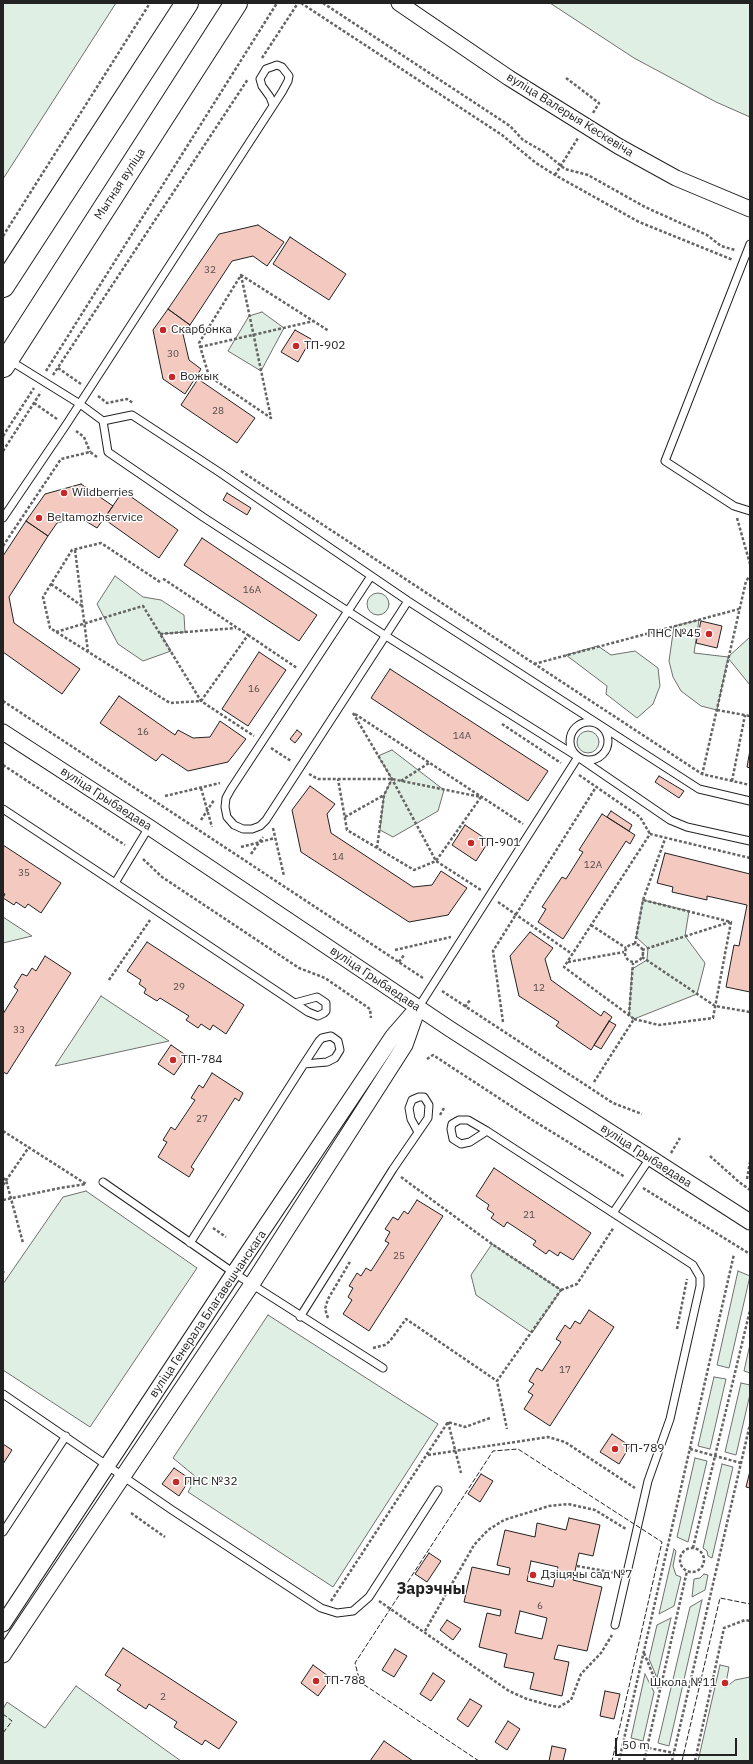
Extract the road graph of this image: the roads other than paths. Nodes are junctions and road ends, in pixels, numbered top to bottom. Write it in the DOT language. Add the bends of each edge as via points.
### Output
graph roads {
  1 [pos="187,3"];
  2 [pos="236,3"];
  3 [pos="399,3"];
  4 [pos="273,105"];
  5 [pos="750,209"];
  6 [pos="750,244"];
  7 [pos="3,286"];
  8 [pos="5,362"];
  9 [pos="80,404"];
  10 [pos="103,421"];
  11 [pos="750,511"];
  12 [pos="3,518"];
  13 [pos="371,576"];
  14 [pos="408,601"];
  15 [pos="349,612"];
  16 [pos="386,636"];
  17 [pos="600,726"];
  18 [pos="3,732"];
  19 [pos="578,757"];
  20 [pos="750,801"];
  21 [pos="3,809"];
  22 [pos="149,827"];
  23 [pos="750,841"];
  24 [pos="115,883"];
  25 [pos="295,1003"];
  26 [pos="418,1008"];
  27 [pos="304,1064"];
  28 [pos="487,1131"];
  29 [pos="418,1132"];
  30 [pos="650,1158"];
  31 [pos="103,1182"];
  32 [pos="613,1213"];
  33 [pos="750,1222"];
  34 [pos="190,1243"];
  35 [pos="234,1273"];
  36 [pos="252,1284"];
  37 [pos="300,1316"];
  38 [pos="383,1368"];
  39 [pos="3,1394"];
  40 [pos="66,1436"];
  41 [pos="109,1465"];
  42 [pos="123,1475"];
  43 [pos="438,1490"];
  44 [pos="3,1532"];
  45 [pos="3,1624"];
  46 [pos="615,1625"];
  47 [pos="3,1655"];
  1 -- 7 [label="highway"];
  2 -- 8 [label="highway, Мытная вуліца"];
  3 -- 5 [label="street, вуліца Валерыя Кескевіча" via="509,78 618,146 676,178"];
  4 -- 4 [label="lane" via="288,82 289,76 277,65 266,69 260,80"];
  4 -- 9 [label="lane"];
  6 -- 11 [label="lane" via="665,461 734,506"];
  8 -- 9 [label="lane"];
  9 -- 10 [label="lane"];
  9 -- 12 [label="lane"];
  10 -- 13 [label="lane" via="132,415"];
  10 -- 15 [label="lane" via="108,452"];
  13 -- 14 [label="lane"];
  13 -- 15 [label="lane"];
  14 -- 16 [label="lane"];
  14 -- 17 [label="lane"];
  15 -- 16 [label="lane"];
  15 -- 16 [label="lane" via="226,798 227,817 234,825 252,829 266,820"];
  16 -- 19 [label="lane"];
  17 -- 19 [label="lane" via="607,736 606,750 597,759"];
  17 -- 19 [label="lane" via="587,722 571,733 570,746"];
  17 -- 20 [label="lane" via="699,789"];
  18 -- 22 [label="street, вуліца Грыбаедава"];
  19 -- 23 [label="lane" via="670,820 687,827"];
  19 -- 26 [label="lane"];
  21 -- 24 [label="lane"];
  22 -- 24 [label="lane"];
  22 -- 26 [label="street, вуліца Грыбаедава"];
  24 -- 25 [label="lane"];
  26 -- 30 [label="street, вуліца Грыбаедава"];
  26 -- 35 [label="street, вуліца Генерала Благавешчанскага" via="393,1036"];
  26 -- 36 [label="street" via="405,1045"];
  27 -- 27 [label="lane" via="322,1038 331,1036 338,1041 340,1050 335,1058 327,1062"];
  27 -- 34 [label="lane"];
  28 -- 28 [label="lane" via="464,1119 455,1122 450,1129 454,1139 461,1144 470,1142"];
  28 -- 32 [label="lane"];
  29 -- 29 [label="lane" via="428,1118 430,1109 427,1100 419,1097 412,1100 409,1108"];
  29 -- 37 [label="lane"];
  30 -- 32 [label="lane"];
  30 -- 33 [label="street, вуліца Грыбаедава"];
  31 -- 34 [label="lane"];
  32 -- 46 [label="lane" via="693,1265 699,1273 701,1282 670,1419 648,1481"];
  34 -- 35 [label="lane"];
  35 -- 36 [label="lane"];
  35 -- 41 [label="street, вуліца Генерала Благавешчанскага"];
  36 -- 37 [label="lane"];
  36 -- 42 [label="street"];
  37 -- 38 [label="lane"];
  39 -- 40 [label="lane"];
  40 -- 41 [label="lane"];
  40 -- 44 [label="lane"];
  41 -- 42 [label="lane"];
  41 -- 45 [label="street, вуліца Генерала Благавешчанскага"];
  42 -- 43 [label="lane" via="321,1608 337,1613 353,1611 368,1598"];
  42 -- 47 [label="street"];
}
